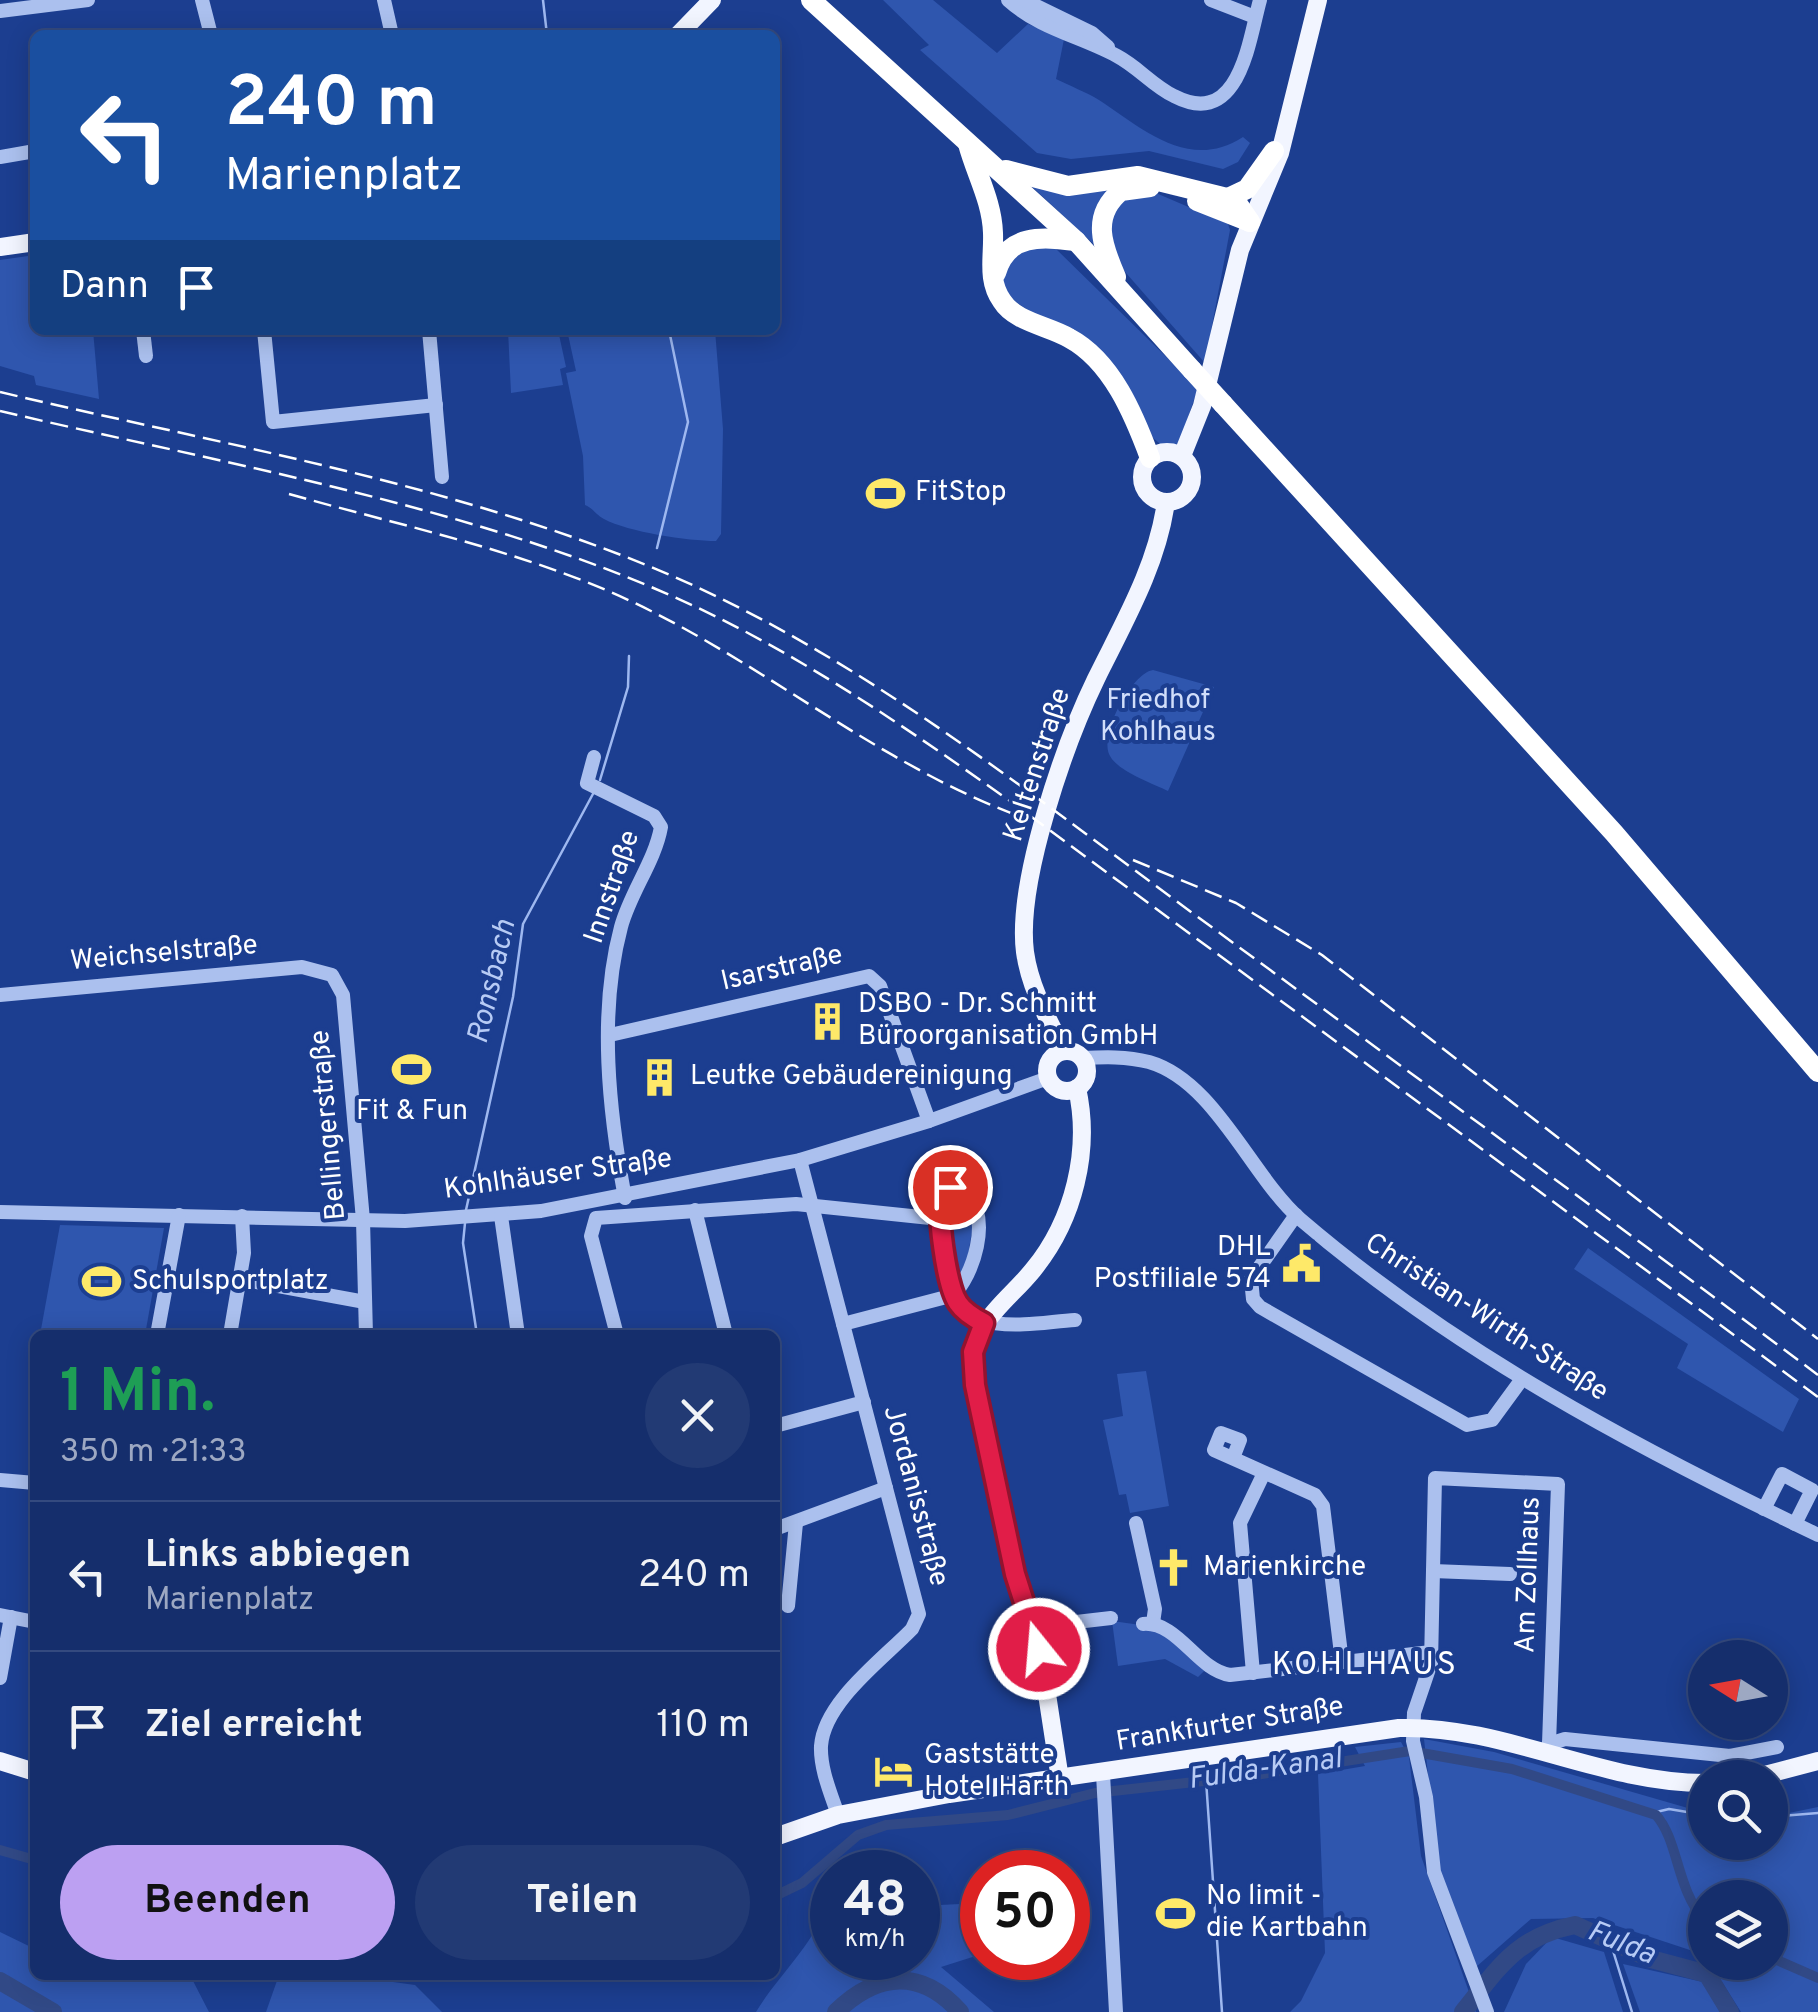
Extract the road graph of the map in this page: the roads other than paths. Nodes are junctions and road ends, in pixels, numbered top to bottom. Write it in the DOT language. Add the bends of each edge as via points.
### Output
graph roads {
  1 [pos="88,0"];
  2 [pos="202,0"];
  3 [pos="384,0"];
  4 [pos="712,0"];
  5 [pos="811,0"];
  6 [pos="1008,0"];
  7 [pos="1024,0"];
  8 [pos="1211,0"];
  9 [pos="1260,0"];
  10 [pos="1318,0"];
  11 [pos="0,12"];
  12 [pos="1255,16"];
  13 [pos="209,30"];
  14 [pos="391,30"];
  15 [pos="683,30"];
  16 [pos="1120,57"];
  17 [pos="1287,125"];
  18 [pos="967,142"];
  19 [pos="1274,150"];
  20 [pos="30,153"];
  21 [pos="0,156"];
  22 [pos="994,165"];
  23 [pos="1228,198"];
  24 [pos="1250,222"];
  25 [pos="1076,241"];
  26 [pos="30,243"];
  27 [pos="0,247"];
  28 [pos="995,288"];
  29 [pos="1121,288"];
  30 [pos="144,335"];
  31 [pos="264,335"];
  32 [pos="429,335"];
  33 [pos="146,356"];
  34 [pos="436,404"];
  35 [pos="1164,455"];
  36 [pos="442,478"];
  37 [pos="1166,502"];
  38 [pos="594,757"];
  39 [pos="332,974"];
  40 [pos="0,995"];
  41 [pos="610,1034"];
  42 [pos="1077,1059"];
  43 [pos="1818,1072"];
  44 [pos="1048,1078"];
  45 [pos="1077,1088"];
  46 [pos="929,1121"];
  47 [pos="800,1160"];
  48 [pos="625,1198"];
  49 [pos="812,1206"];
  50 [pos="695,1210"];
  51 [pos="0,1212"];
  52 [pos="179,1215"];
  53 [pos="1296,1215"];
  54 [pos="242,1216"];
  55 [pos="501,1216"];
  56 [pos="940,1219"];
  57 [pos="364,1220"];
  58 [pos="240,1279"];
  59 [pos="954,1295"];
  60 [pos="365,1302"];
  61 [pos="1075,1320"];
  62 [pos="984,1323"];
  63 [pos="843,1324"];
  64 [pos="157,1330"];
  65 [pos="231,1330"];
  66 [pos="366,1330"];
  67 [pos="517,1330"];
  68 [pos="616,1330"];
  69 [pos="725,1330"];
  70 [pos="1522,1379"];
  71 [pos="864,1402"];
  72 [pos="780,1425"];
  73 [pos="1233,1458"];
  74 [pos="1264,1473"];
  75 [pos="0,1480"];
  76 [pos="30,1483"];
  77 [pos="886,1488"];
  78 [pos="1764,1509"];
  79 [pos="796,1523"];
  80 [pos="1136,1523"];
  81 [pos="1795,1524"];
  82 [pos="780,1528"];
  83 [pos="1818,1535"];
  84 [pos="1432,1571"];
  85 [pos="1510,1574"];
  86 [pos="788,1606"];
  87 [pos="6,1616"];
  88 [pos="1111,1618"];
  89 [pos="1033,1627"];
  90 [pos="1431,1652"];
  91 [pos="1342,1662"];
  92 [pos="1252,1672"];
  93 [pos="0,1678"];
  94 [pos="1412,1734"];
  95 [pos="1777,1747"];
  96 [pos="1546,1749"];
  97 [pos="1818,1760"];
  98 [pos="0,1761"];
  99 [pos="1788,1768"];
  100 [pos="30,1770"];
  101 [pos="0,1771"];
  102 [pos="30,1771"];
  103 [pos="1060,1780"];
  104 [pos="1688,1781"];
  105 [pos="1104,1786"];
  106 [pos="837,1811"];
  107 [pos="780,1826"];
  108 [pos="780,1835"];
  109 [pos="1116,2012"];
  110 [pos="1486,2012"];
  1 -- 11 [label="street"];
  2 -- 13 [label="street"];
  3 -- 14 [label="street"];
  4 -- 15 [label="main road"];
  5 -- 18 [label="highway"];
  6 -- 16 [label="street" via="1038,24"];
  7 -- 16 [label="street" via="1092,34"];
  8 -- 12 [label="street"];
  9 -- 12 [label="street"];
  10 -- 17 [label="main road, Keltenstraße"];
  12 -- 16 [label="street" via="1242,72 1214,99 1174,96"];
  17 -- 19 [label="main road, Keltenstraße"];
  17 -- 24 [label="main road, Keltenstraße"];
  18 -- 22 [label="highway"];
  18 -- 28 [label="highway" via="993,220"];
  19 -- 23 [label="highway" via="1247,188"];
  19 -- 24 [label="main road, Keltenstraße" via="1250,204"];
  20 -- 21 [label="street"];
  22 -- 23 [label="highway" via="1059,185 1138,176"];
  22 -- 25 [label="highway"];
  23 -- 24 [label="highway" via="1241,204"];
  24 -- 29 [label="highway" via="1153,187 1121,192 1101,226"];
  24 -- 35 [label="main road, Keltenstraße" via="1202,406"];
  25 -- 28 [label="highway" via="1019,242 999,263"];
  25 -- 29 [label="highway"];
  26 -- 27 [label="main road"];
  28 -- 35 [label="highway" via="1010,311 1091,354"];
  29 -- 43 [label="highway, bridge" via="1588,804"];
  30 -- 33 [label="street"];
  31 -- 34 [label="street" via="272,422"];
  32 -- 34 [label="street"];
  34 -- 36 [label="street"];
  35 -- 37 [label="main road" via="1143,468 1143,484"];
  35 -- 37 [label="main road, Keltenstraße" via="1191,469 1181,498"];
  37 -- 42 [label="main road, Keltenstraße" via="1152,560 1072,737 1028,890 1029,969"];
  38 -- 41 [label="street, Innstraße" via="587,783 654,816 661,827 619,932"];
  39 -- 40 [label="street, Weichselstraße" via="302,966"];
  39 -- 57 [label="street, Bellingerstraße" via="343,995"];
  41 -- 46 [label="street, Isarstraße" via="868,976 880,986"];
  41 -- 48 [label="street, Innstraße"];
  42 -- 44 [label="main road" via="1050,1061"];
  42 -- 45 [label="main road"];
  42 -- 53 [label="street, Christian-Wirth-Straße" via="1159,1066 1190,1087"];
  44 -- 45 [label="main road" via="1058,1089"];
  44 -- 46 [label="street, Kohlhäuser Straße"];
  45 -- 62 [label="main road" via="1083,1147 1070,1200 1040,1260"];
  46 -- 47 [label="street, Kohlhäuser Straße"];
  47 -- 48 [label="street, Kohlhäuser Straße"];
  47 -- 49 [label="street, Jordanisstraße"];
  48 -- 55 [label="street, Kohlhäuser Straße"];
  49 -- 50 [label="street"];
  49 -- 56 [label="street"];
  49 -- 63 [label="street, Jordanisstraße"];
  50 -- 68 [label="street" via="596,1218 590,1229"];
  50 -- 69 [label="street"];
  51 -- 52 [label="street, Kohlhäuser Straße"];
  52 -- 54 [label="street, Kohlhäuser Straße"];
  52 -- 64 [label="street"];
  53 -- 70 [label="street, Christian-Wirth-Straße" via="1357,1266"];
  53 -- 70 [label="street" via="1250,1279 1260,1308 1467,1425 1492,1420"];
  54 -- 57 [label="street, Kohlhäuser Straße"];
  54 -- 58 [label="street"];
  55 -- 57 [label="street, Kohlhäuser Straße"];
  55 -- 67 [label="street"];
  56 -- 59 [label="street"];
  56 -- 59 [label="street" via="946,1188 964,1191 978,1210 971,1271"];
  57 -- 60 [label="street, Bellingerstraße"];
  58 -- 60 [label="street"];
  58 -- 65 [label="street"];
  59 -- 62 [label="street"];
  59 -- 63 [label="street"];
  60 -- 66 [label="street, Bellingerstraße"];
  61 -- 62 [label="street"];
  62 -- 89 [label="main road" via="973,1352 975,1385 1015,1574"];
  63 -- 71 [label="street, Jordanisstraße"];
  70 -- 78 [label="street, Christian-Wirth-Straße" via="1667,1463"];
  71 -- 72 [label="street"];
  71 -- 77 [label="street, Jordanisstraße"];
  73 -- 74 [label="street"];
  74 -- 91 [label="street" via="1315,1495 1323,1506"];
  74 -- 92 [label="street" via="1240,1523"];
  75 -- 76 [label="street"];
  77 -- 79 [label="street"];
  77 -- 106 [label="street, Jordanisstraße" via="919,1614 836,1710 825,1732 824,1772"];
  78 -- 81 [label="street, Christian-Wirth-Straße"];
  78 -- 81 [label="street" via="1782,1474 1812,1490"];
  79 -- 82 [label="street"];
  79 -- 86 [label="street"];
  80 -- 92 [label="street" via="1155,1609 1148,1623 1214,1670"];
  81 -- 83 [label="street, Christian-Wirth-Straße"];
  84 -- 85 [label="street"];
  84 -- 90 [label="street, Am Zollhaus"];
  84 -- 96 [label="street, Am Zollhaus" via="1435,1478 1558,1484"];
  87 -- 93 [label="street"];
  88 -- 89 [label="street"];
  89 -- 103 [label="main road"];
  90 -- 91 [label="street"];
  90 -- 94 [label="street, Am Zollhaus"];
  91 -- 92 [label="street"];
  94 -- 96 [label="main road, Frankfurter Straße" via="1453,1732"];
  94 -- 105 [label="main road, Frankfurter Straße" via="1342,1733"];
  94 -- 110 [label="street" via="1433,1860"];
  95 -- 96 [label="street, Frankfurter Straße" via="1736,1756 1565,1739"];
  96 -- 104 [label="main road, Frankfurter Straße" via="1596,1769"];
  97 -- 99 [label="main road"];
  98 -- 100 [label="main road"];
  101 -- 102 [label="main road"];
  103 -- 105 [label="main road, Frankfurter Straße"];
  103 -- 106 [label="main road, Frankfurter Straße"];
  105 -- 109 [label="street, Frankfurter Straße"];
  106 -- 107 [label="main road, Frankfurter Straße"];
  106 -- 108 [label="main road, Frankfurter Straße"];
}
